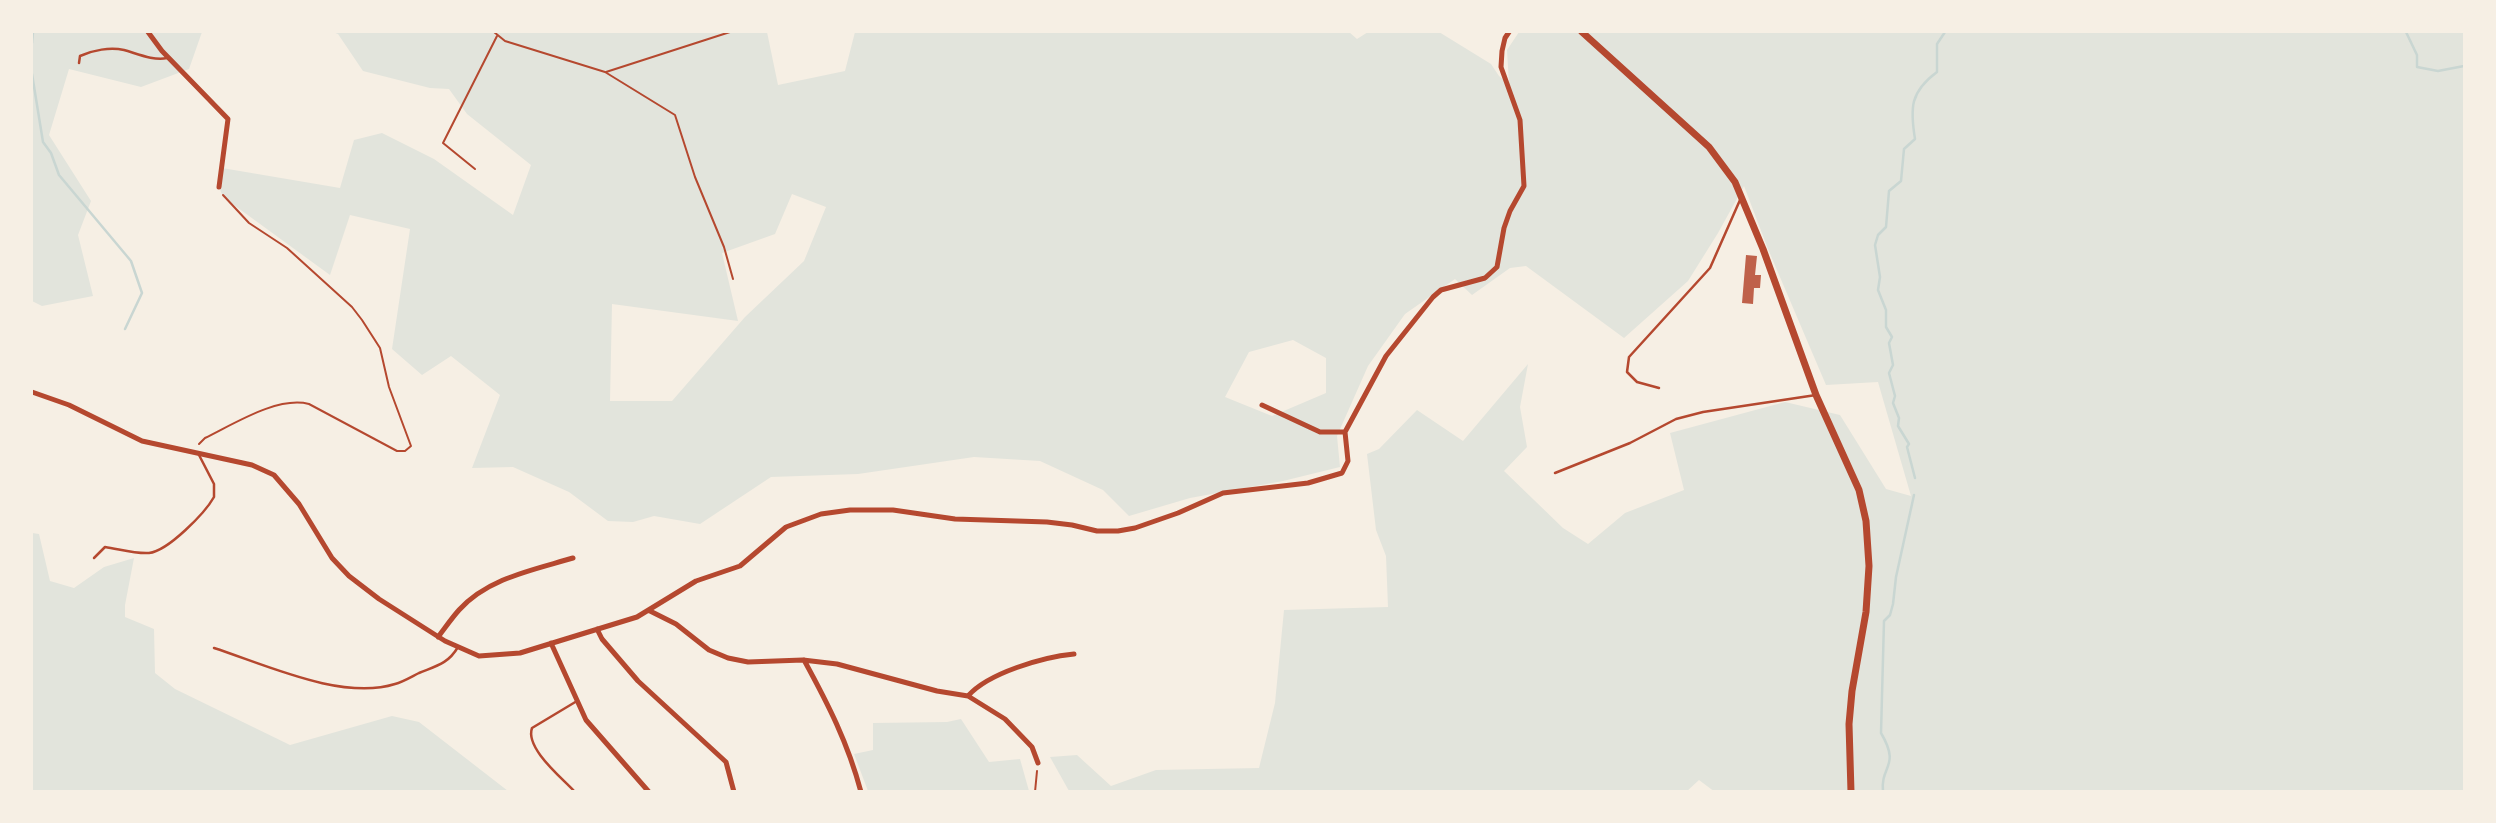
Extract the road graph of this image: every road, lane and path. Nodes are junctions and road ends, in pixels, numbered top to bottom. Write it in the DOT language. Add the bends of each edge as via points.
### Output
graph roads {
  1 [pos="148,32"];
  2 [pos="494,32"];
  3 [pos="730,32"];
  4 [pos="1510,32"];
  5 [pos="1582,32"];
  6 [pos="498,35"];
  7 [pos="168,57"];
  8 [pos="79,62"];
  9 [pos="605,72"];
  10 [pos="475,169"];
  11 [pos="219,187"];
  12 [pos="1741,197"];
  13 [pos="733,279"];
  14 [pos="1659,388"];
  15 [pos="32,392"];
  16 [pos="1816,395"];
  17 [pos="1262,405"];
  18 [pos="1345,432"];
  19 [pos="198,452"];
  20 [pos="1555,473"];
  21 [pos="94,558"];
  22 [pos="573,558"];
  23 [pos="650,611"];
  24 [pos="597,629"];
  25 [pos="438,637"];
  26 [pos="551,643"];
  27 [pos="457,647"];
  28 [pos="214,648"];
  29 [pos="1074,654"];
  30 [pos="803,660"];
  31 [pos="968,696"];
  32 [pos="578,701"];
  33 [pos="1038,763"];
  34 [pos="575,792"];
  35 [pos="649,792"];
  36 [pos="734,792"];
  37 [pos="861,792"];
  38 [pos="1035,792"];
  39 [pos="1851,792"];
  1 -- 7 [label="street"];
  2 -- 6 [label="path"];
  3 -- 9 [label="path"];
  4 -- 18 [label="street" via="1501,67 1520,120 1524,186 1504,228 1497,267 1485,278 1440,290 1433,297 1386,356"];
  5 -- 12 [label="street" via="1709,147"];
  6 -- 9 [label="path"];
  6 -- 10 [label="path" via="443,143"];
  7 -- 8 [label="lane" via="108,49 80,55"];
  7 -- 11 [label="street" via="228,119"];
  9 -- 13 [label="path" via="675,115"];
  11 -- 19 [label="path" via="249,223 287,248 362,320 380,348 388,387 411,446 402,452 309,404 284,402 205,438"];
  12 -- 14 [label="lane" via="1710,268 1629,357 1627,372 1637,382"];
  12 -- 16 [label="street"];
  15 -- 19 [label="street" via="142,441"];
  16 -- 20 [label="lane" via="1676,419"];
  16 -- 39 [label="street" via="1859,490 1866,521 1866,612 1849,724"];
  17 -- 18 [label="street" via="1320,432"];
  18 -- 23 [label="street" via="1348,461 1342,473 1308,483 1223,493 1118,531 893,510 821,514 786,527 740,566 696,581"];
  19 -- 21 [label="lane" via="214,484 214,496 194,522 150,553 105,547"];
  19 -- 25 [label="street" via="274,475 349,576"];
  22 -- 25 [label="street" via="495,583 460,608"];
  23 -- 24 [label="street"];
  23 -- 30 [label="street" via="728,658"];
  24 -- 26 [label="street"];
  24 -- 36 [label="street" via="638,681 726,762"];
  25 -- 27 [label="street"];
  26 -- 27 [label="street" via="496,656 479,656"];
  26 -- 32 [label="street"];
  27 -- 28 [label="lane" via="442,665 393,685 368,688 309,679"];
  29 -- 31 [label="street" via="1007,673"];
  30 -- 31 [label="street"];
  30 -- 37 [label="street" via="835,716"];
  31 -- 33 [label="street" via="1005,719 1032,747"];
  32 -- 34 [label="lane" via="532,728 530,735 531,743"];
  32 -- 35 [label="street" via="586,720"];
  33 -- 38 [label="path"];
}
